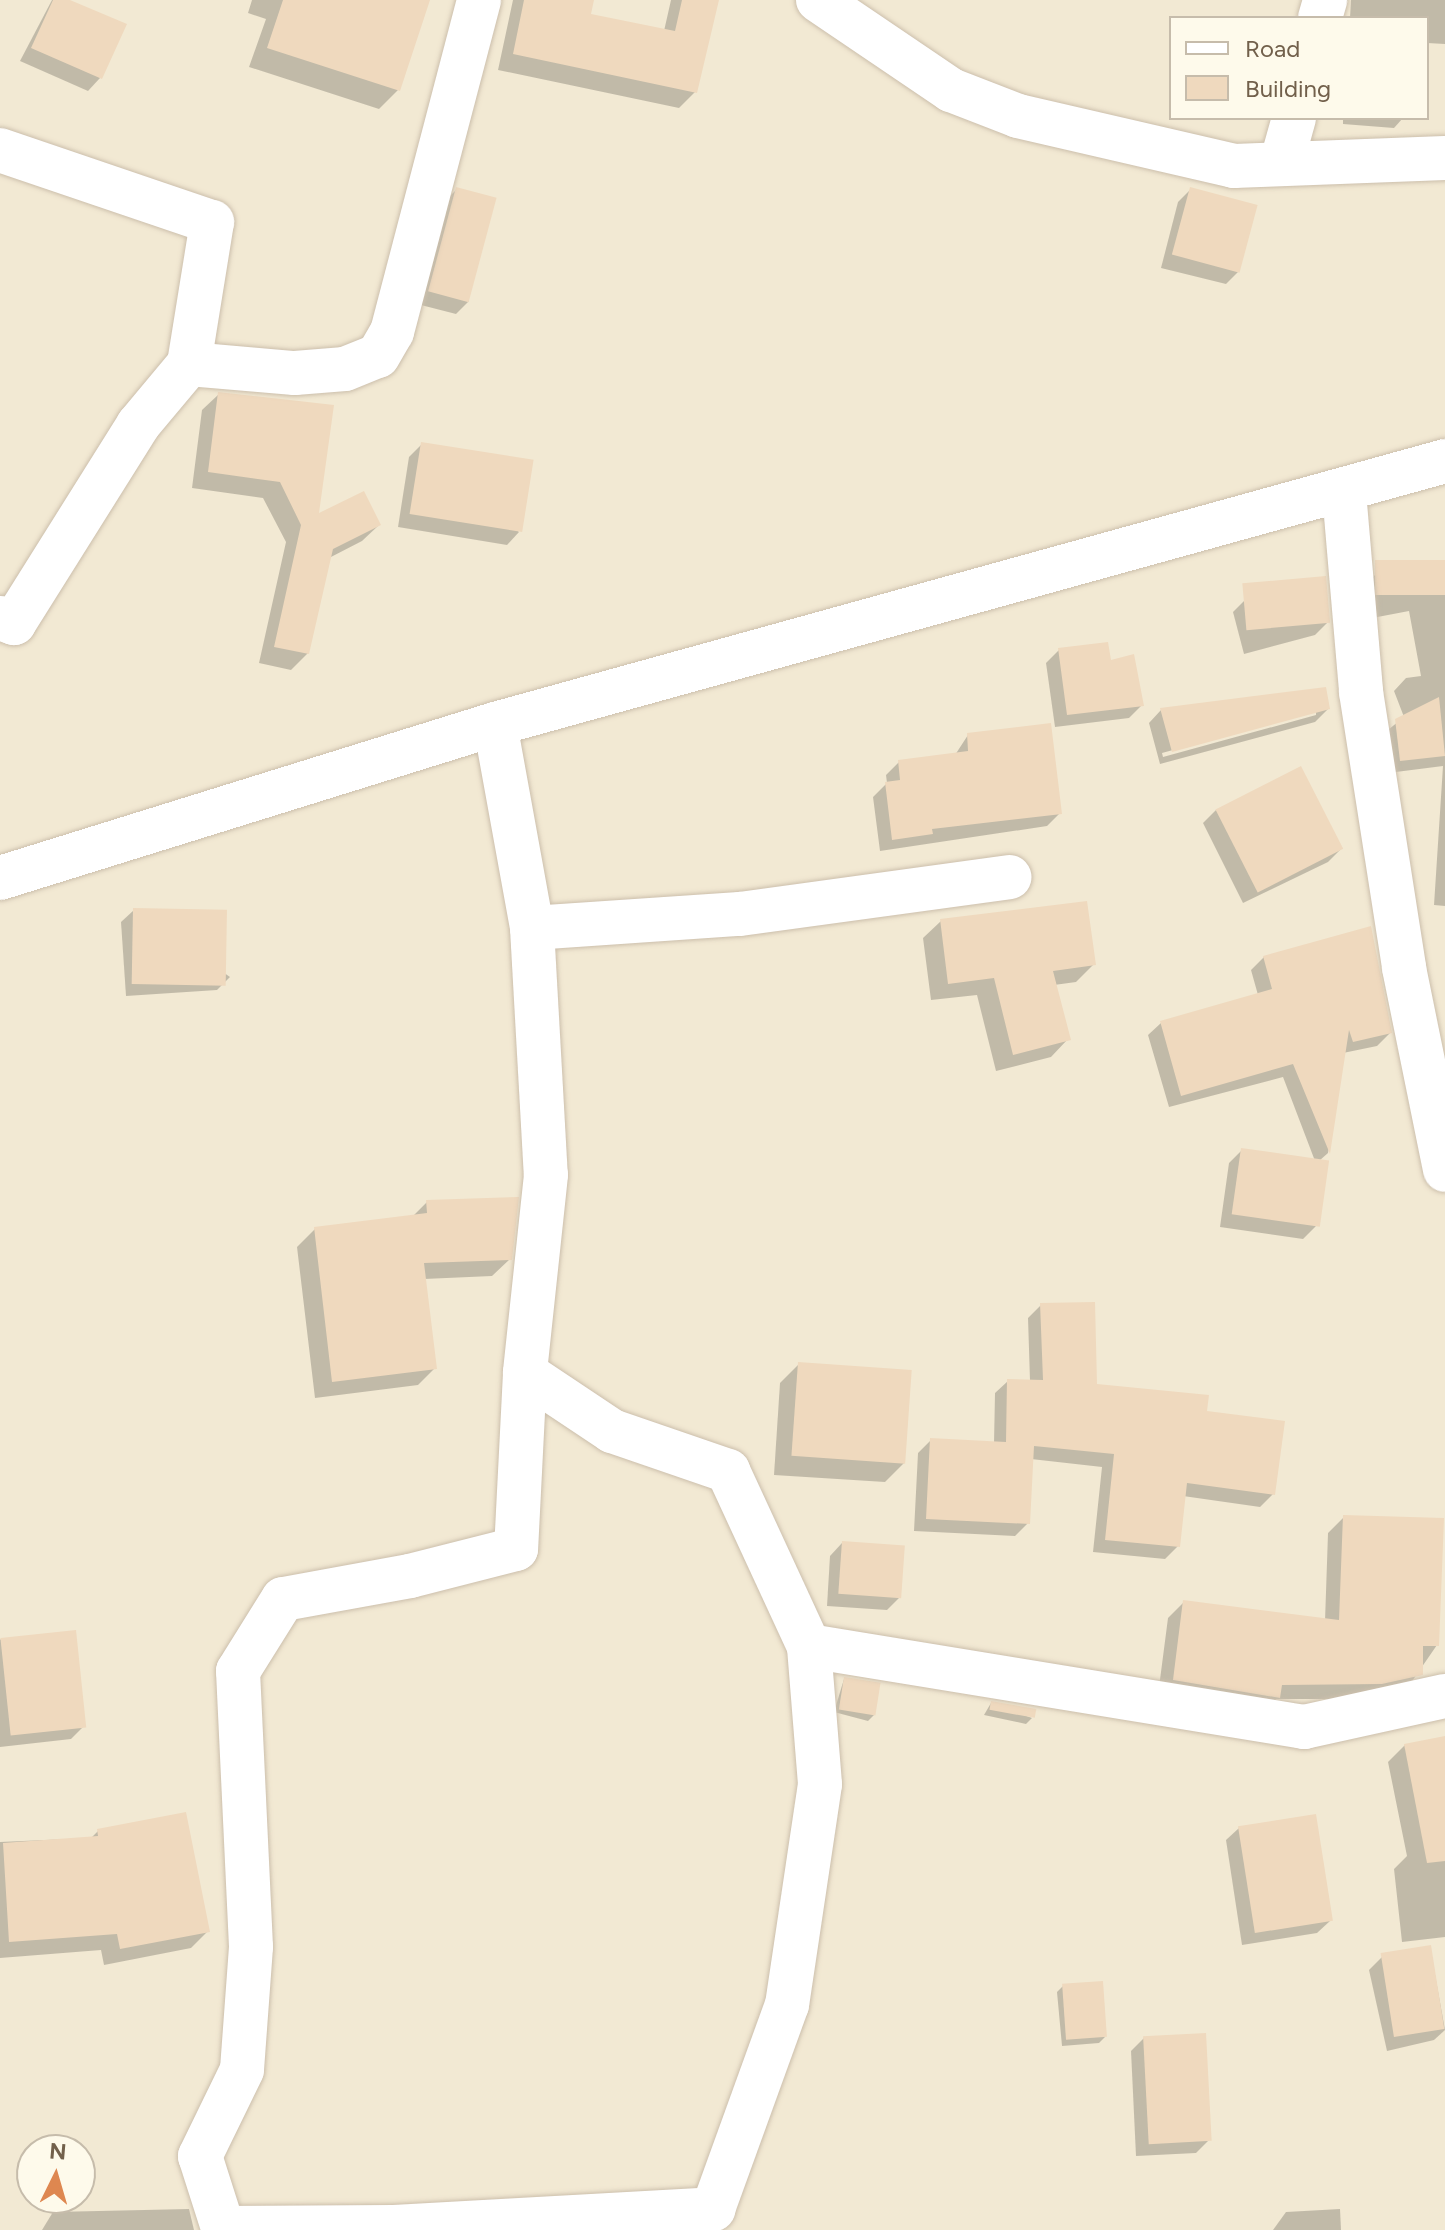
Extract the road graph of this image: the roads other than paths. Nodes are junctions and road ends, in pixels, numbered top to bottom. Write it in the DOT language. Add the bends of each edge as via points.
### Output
graph roads {
  1 [pos="479,0"];
  2 [pos="818,0"];
  3 [pos="1293,120"];
  4 [pos="0,150"];
  5 [pos="1445,158"];
  6 [pos="1282,161"];
  7 [pos="189,364"];
  8 [pos="1445,461"];
  9 [pos="1344,492"];
  10 [pos="0,618"];
  11 [pos="495,724"];
  12 [pos="1009,877"];
  13 [pos="0,878"];
  14 [pos="532,928"];
  15 [pos="1445,1170"];
  16 [pos="525,1373"];
  17 [pos="809,1646"];
  18 [pos="1445,1696"];
  1 -- 7 [label="street" via="392,332 378,356 345,369 295,373"];
  2 -- 6 [label="street" via="951,90 1018,116 1234,166"];
  3 -- 6 [label="street"];
  4 -- 7 [label="street" via="212,222"];
  5 -- 6 [label="street"];
  7 -- 10 [label="street" via="138,425 14,623"];
  8 -- 9 [label="street"];
  9 -- 11 [label="street"];
  9 -- 15 [label="street" via="1361,692 1404,968"];
  11 -- 13 [label="street"];
  11 -- 14 [label="street"];
  12 -- 14 [label="street" via="740,914"];
  14 -- 16 [label="street" via="546,1175"];
  16 -- 17 [label="street" via="612,1431 728,1471"];
  16 -- 17 [label="street" via="516,1549 410,1576 283,1599 238,1671 251,1947 242,2070 200,2156 223,2228 394,2227 713,2209 787,2005 820,1784"];
  17 -- 18 [label="street" via="1304,1727"];
}
